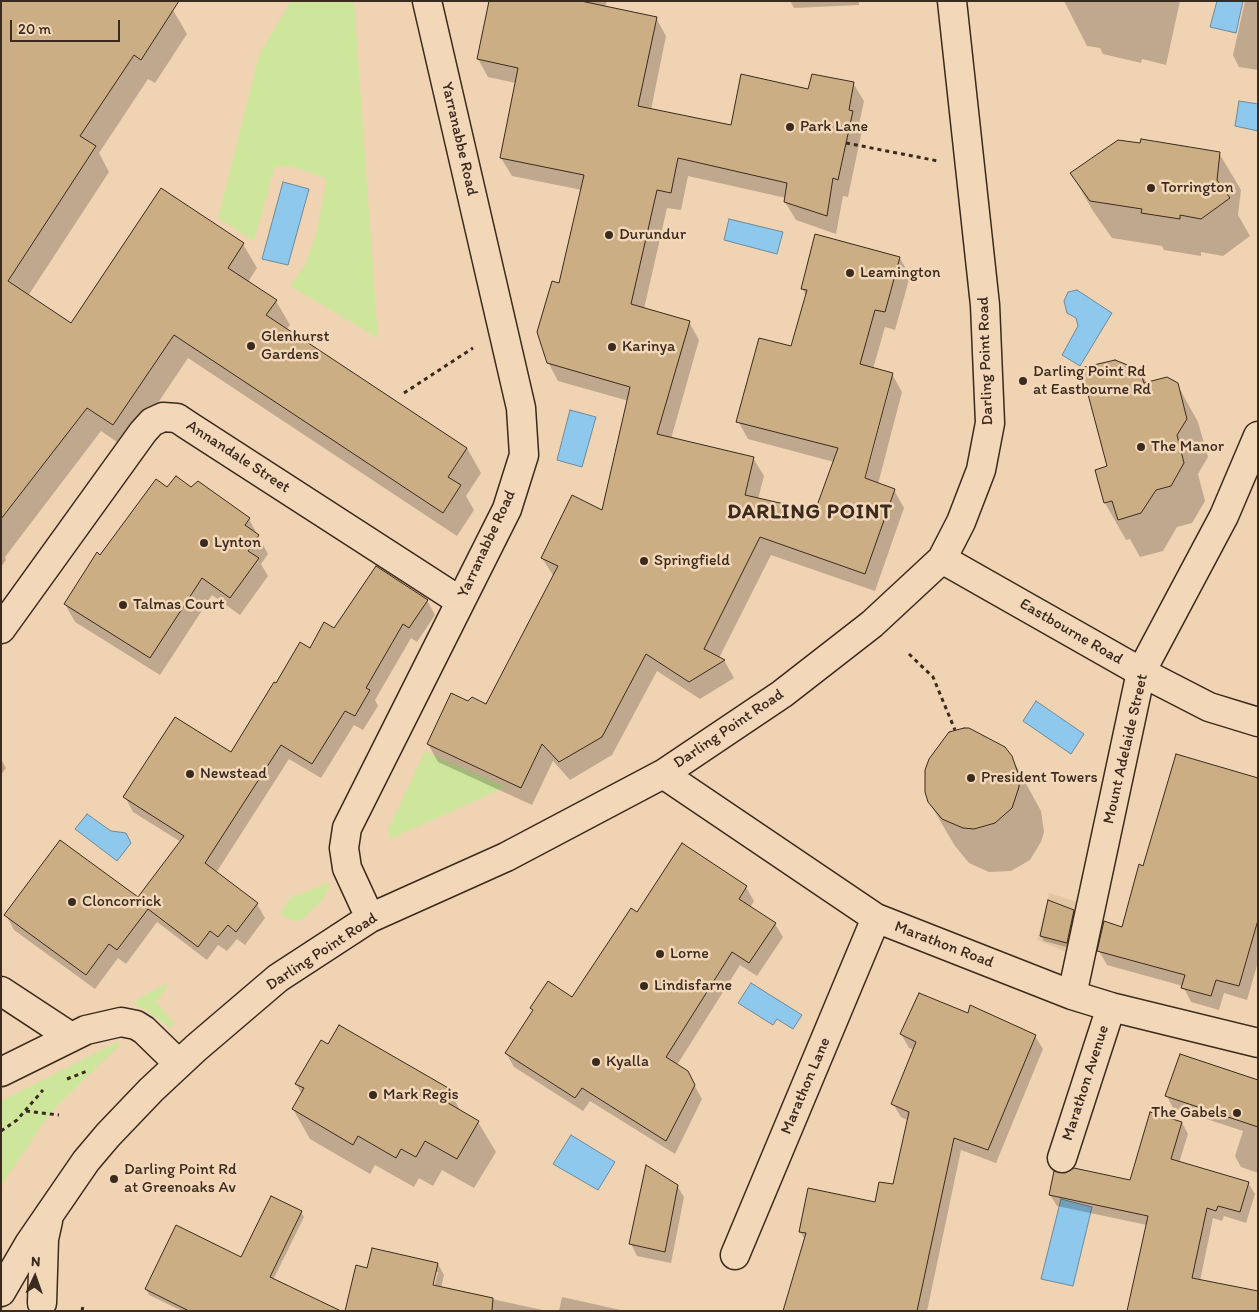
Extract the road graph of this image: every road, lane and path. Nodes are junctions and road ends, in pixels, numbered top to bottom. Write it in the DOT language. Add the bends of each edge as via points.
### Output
graph roads {
  1 [pos="427,1"];
  2 [pos="952,1"];
  3 [pos="846,143"];
  4 [pos="923,158"];
  5 [pos="481,344"];
  6 [pos="404,393"];
  7 [pos="1258,436"];
  8 [pos="942,559"];
  9 [pos="460,601"];
  10 [pos="1,629"];
  11 [pos="910,654"];
  12 [pos="1141,672"];
  13 [pos="1258,722"];
  14 [pos="955,730"];
  15 [pos="663,774"];
  16 [pos="370,918"];
  17 [pos="876,918"];
  18 [pos="1,991"];
  19 [pos="1072,995"];
  20 [pos="1111,1007"];
  21 [pos="71,1037"];
  22 [pos="1258,1043"];
  23 [pos="179,1064"];
  24 [pos="87,1071"];
  25 [pos="1,1072"];
  26 [pos="62,1081"];
  27 [pos="46,1087"];
  28 [pos="26,1111"];
  29 [pos="59,1115"];
  30 [pos="1,1131"];
  31 [pos="1062,1158"];
  32 [pos="52,1210"];
  33 [pos="735,1255"];
  34 [pos="1,1292"];
  35 [pos="1,1300"];
  36 [pos="45,1307"];
  1 -- 9 [label="street, Yarranabbe Road" via="521,408 524,455 507,509"];
  2 -- 8 [label="street, Darling Point Road" via="985,305 990,423 981,470 961,522"];
  3 -- 4 [label="path"];
  5 -- 6 [label="path"];
  7 -- 12 [label="street, Mount Adelaide Street" via="1224,516"];
  8 -- 12 [label="street, Eastbourne Road"];
  8 -- 15 [label="street, Darling Point Road" via="872,624 782,694"];
  9 -- 10 [label="street, Annandale Street" via="177,418 164,417 152,422 143,432"];
  9 -- 16 [label="street, Yarranabbe Road" via="347,828 344,839 348,868"];
  11 -- 14 [label="path" via="933,677"];
  12 -- 13 [label="street, Eastbourne Road" via="1209,707"];
  12 -- 19 [label="street, Mount Adelaide Street"];
  15 -- 16 [label="street, Darling Point Road" via="506,857"];
  15 -- 17 [label="street, Marathon Road"];
  16 -- 23 [label="street, Darling Point Road" via="278,978"];
  17 -- 19 [label="street, Marathon Road"];
  17 -- 33 [label="street, Marathon Lane"];
  18 -- 21 [label="street"];
  19 -- 20 [label="street, Marathon Road"];
  20 -- 22 [label="street, Marathon Road"];
  20 -- 31 [label="street, Marathon Avenue"];
  21 -- 23 [label="street" via="112,1023 136,1025 151,1035"];
  21 -- 25 [label="street"];
  23 -- 32 [label="street, Darling Point Road" via="108,1135"];
  24 -- 26 [label="path"];
  27 -- 28 [label="path"];
  28 -- 29 [label="path"];
  28 -- 30 [label="path"];
  32 -- 34 [label="street, Darling Point Road"];
  32 -- 36 [label="street, Darling Point Road" via="44,1239"];
  35 -- 36 [label="street, Darling Point Road" via="20,1294 36,1298"];
}
